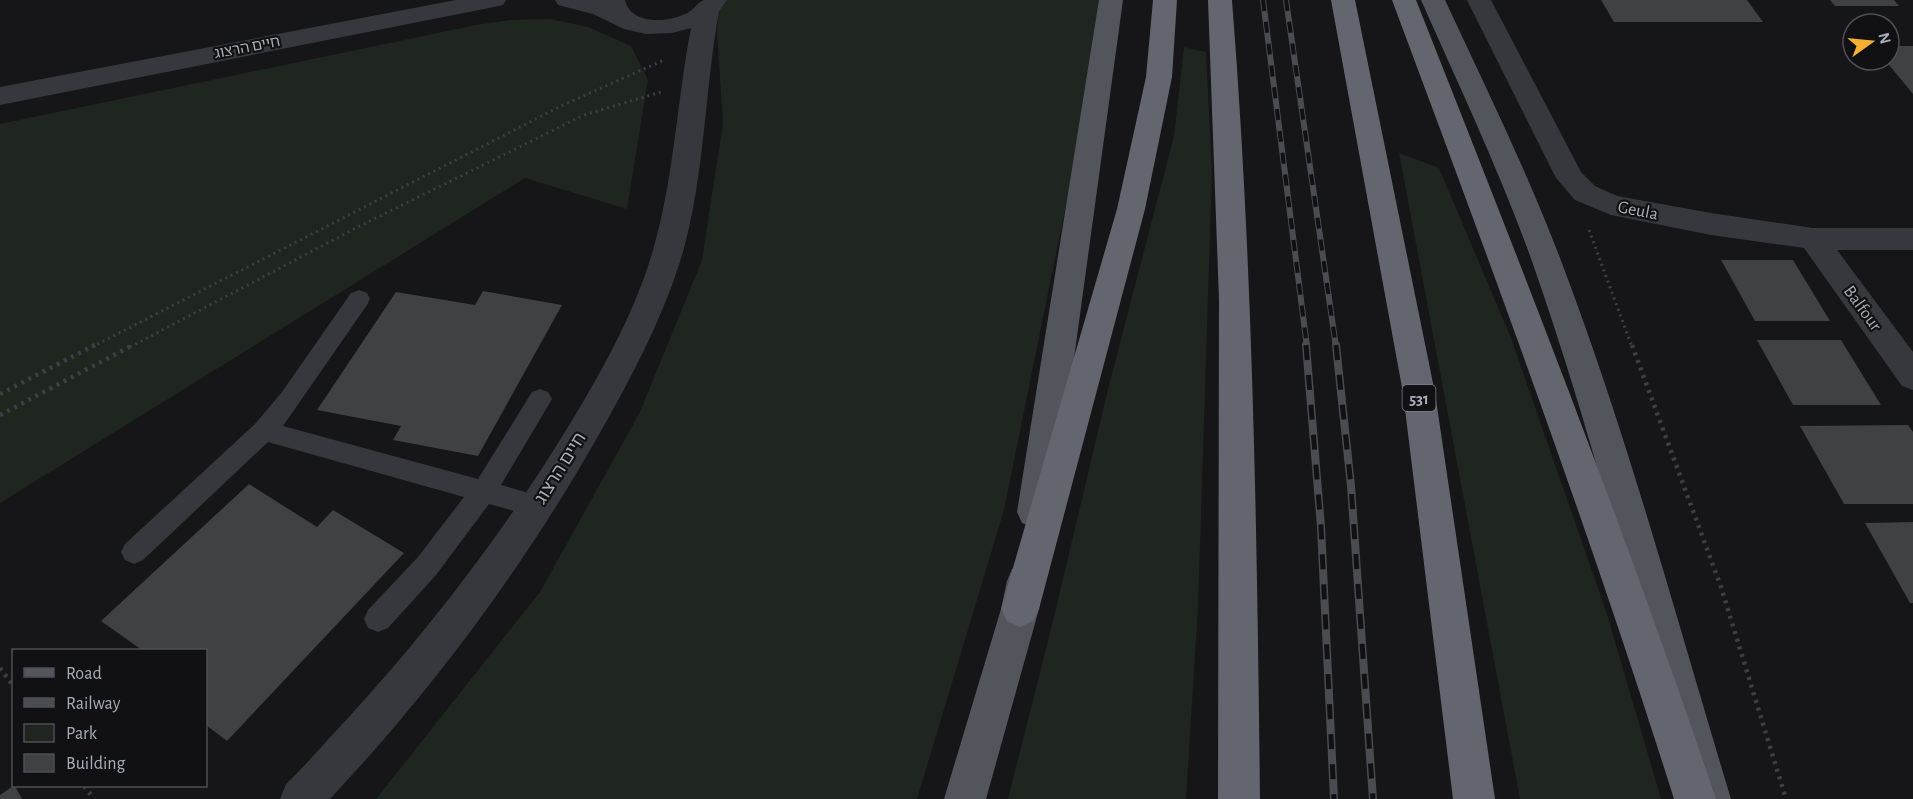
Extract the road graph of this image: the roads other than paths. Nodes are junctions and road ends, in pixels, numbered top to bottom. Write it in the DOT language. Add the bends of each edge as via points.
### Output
graph roads {
  1 [pos="494,0"];
  2 [pos="567,0"];
  3 [pos="1111,0"];
  4 [pos="1166,0"];
  5 [pos="1220,0"];
  6 [pos="1343,0"];
  7 [pos="1404,0"];
  8 [pos="1433,0"];
  9 [pos="1479,0"];
  10 [pos="711,5"];
  11 [pos="616,8"];
  12 [pos="644,27"];
  13 [pos="690,70"];
  14 [pos="0,96"];
  15 [pos="1813,239"];
  16 [pos="1913,239"];
  17 [pos="359,299"];
  18 [pos="1913,377"];
  19 [pos="540,399"];
  20 [pos="264,431"];
  21 [pos="484,491"];
  22 [pos="537,506"];
  23 [pos="135,552"];
  24 [pos="1020,609"];
  25 [pos="378,619"];
  26 [pos="301,799"];
  27 [pos="965,799"];
  28 [pos="1239,799"];
  29 [pos="1474,799"];
  30 [pos="1695,799"];
  31 [pos="1710,799"];
  1 -- 14 [label="street, חיים הרצוג"];
  2 -- 11 [label="street"];
  3 -- 24 [label="main road"];
  4 -- 24 [label="highway" via="1159,77 1131,209"];
  5 -- 28 [label="highway" via="1234,223"];
  6 -- 29 [label="highway, 531" via="1419,393"];
  7 -- 30 [label="highway" via="1547,372 1640,631"];
  8 -- 31 [label="main road" via="1562,302 1623,495"];
  9 -- 15 [label="street, Geula" via="1570,178 1585,193 1611,205"];
  10 -- 12 [label="street" via="679,25"];
  10 -- 13 [label="street, חיים הרצוג"];
  11 -- 12 [label="street" via="629,22"];
  12 -- 13 [label="street"];
  13 -- 22 [label="street, חיים הרצוג" via="693,120 671,242 619,369"];
  15 -- 16 [label="street, Geula"];
  15 -- 18 [label="street, Balfour"];
  17 -- 20 [label="lane"];
  19 -- 21 [label="lane"];
  20 -- 21 [label="lane"];
  20 -- 23 [label="lane"];
  21 -- 22 [label="lane"];
  21 -- 25 [label="lane" via="427,566"];
  22 -- 26 [label="street, חיים הרצוג" via="420,666"];
  24 -- 27 [label="main road"];
}
